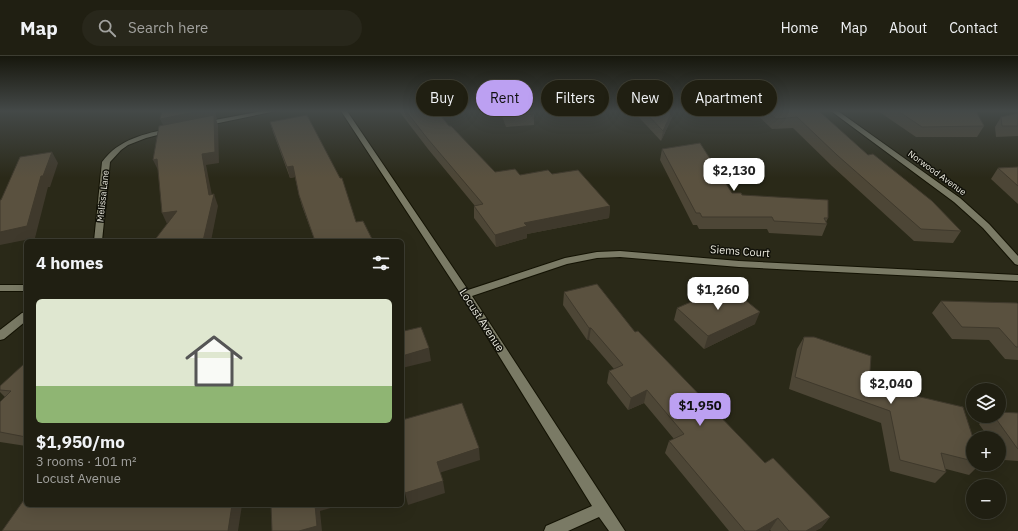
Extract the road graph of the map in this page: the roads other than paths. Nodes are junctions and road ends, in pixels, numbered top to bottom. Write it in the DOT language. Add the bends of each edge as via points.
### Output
graph roads {
  1 [pos="156,133"];
  2 [pos="359,133"];
  3 [pos="865,133"];
  4 [pos="98,239"];
  5 [pos="1018,262"];
  6 [pos="1018,278"];
  7 [pos="0,288"];
  8 [pos="24,288"];
  9 [pos="466,294"];
  10 [pos="24,318"];
  11 [pos="0,336"];
  12 [pos="602,509"];
  13 [pos="551,531"];
  14 [pos="618,531"];
  1 -- 4 [label="street, Melissa Lane" via="122,145 111,153 106,162"];
  2 -- 9 [label="street, Locust Avenue"];
  3 -- 5 [label="street, Norwood Avenue" via="958,200 986,226"];
  6 -- 9 [label="street, Siems Court" via="597,254 565,261"];
  7 -- 8 [label="street"];
  9 -- 12 [label="street, Locust Avenue"];
  10 -- 11 [label="street"];
  12 -- 13 [label="street"];
  12 -- 14 [label="street, Locust Avenue"];
}
